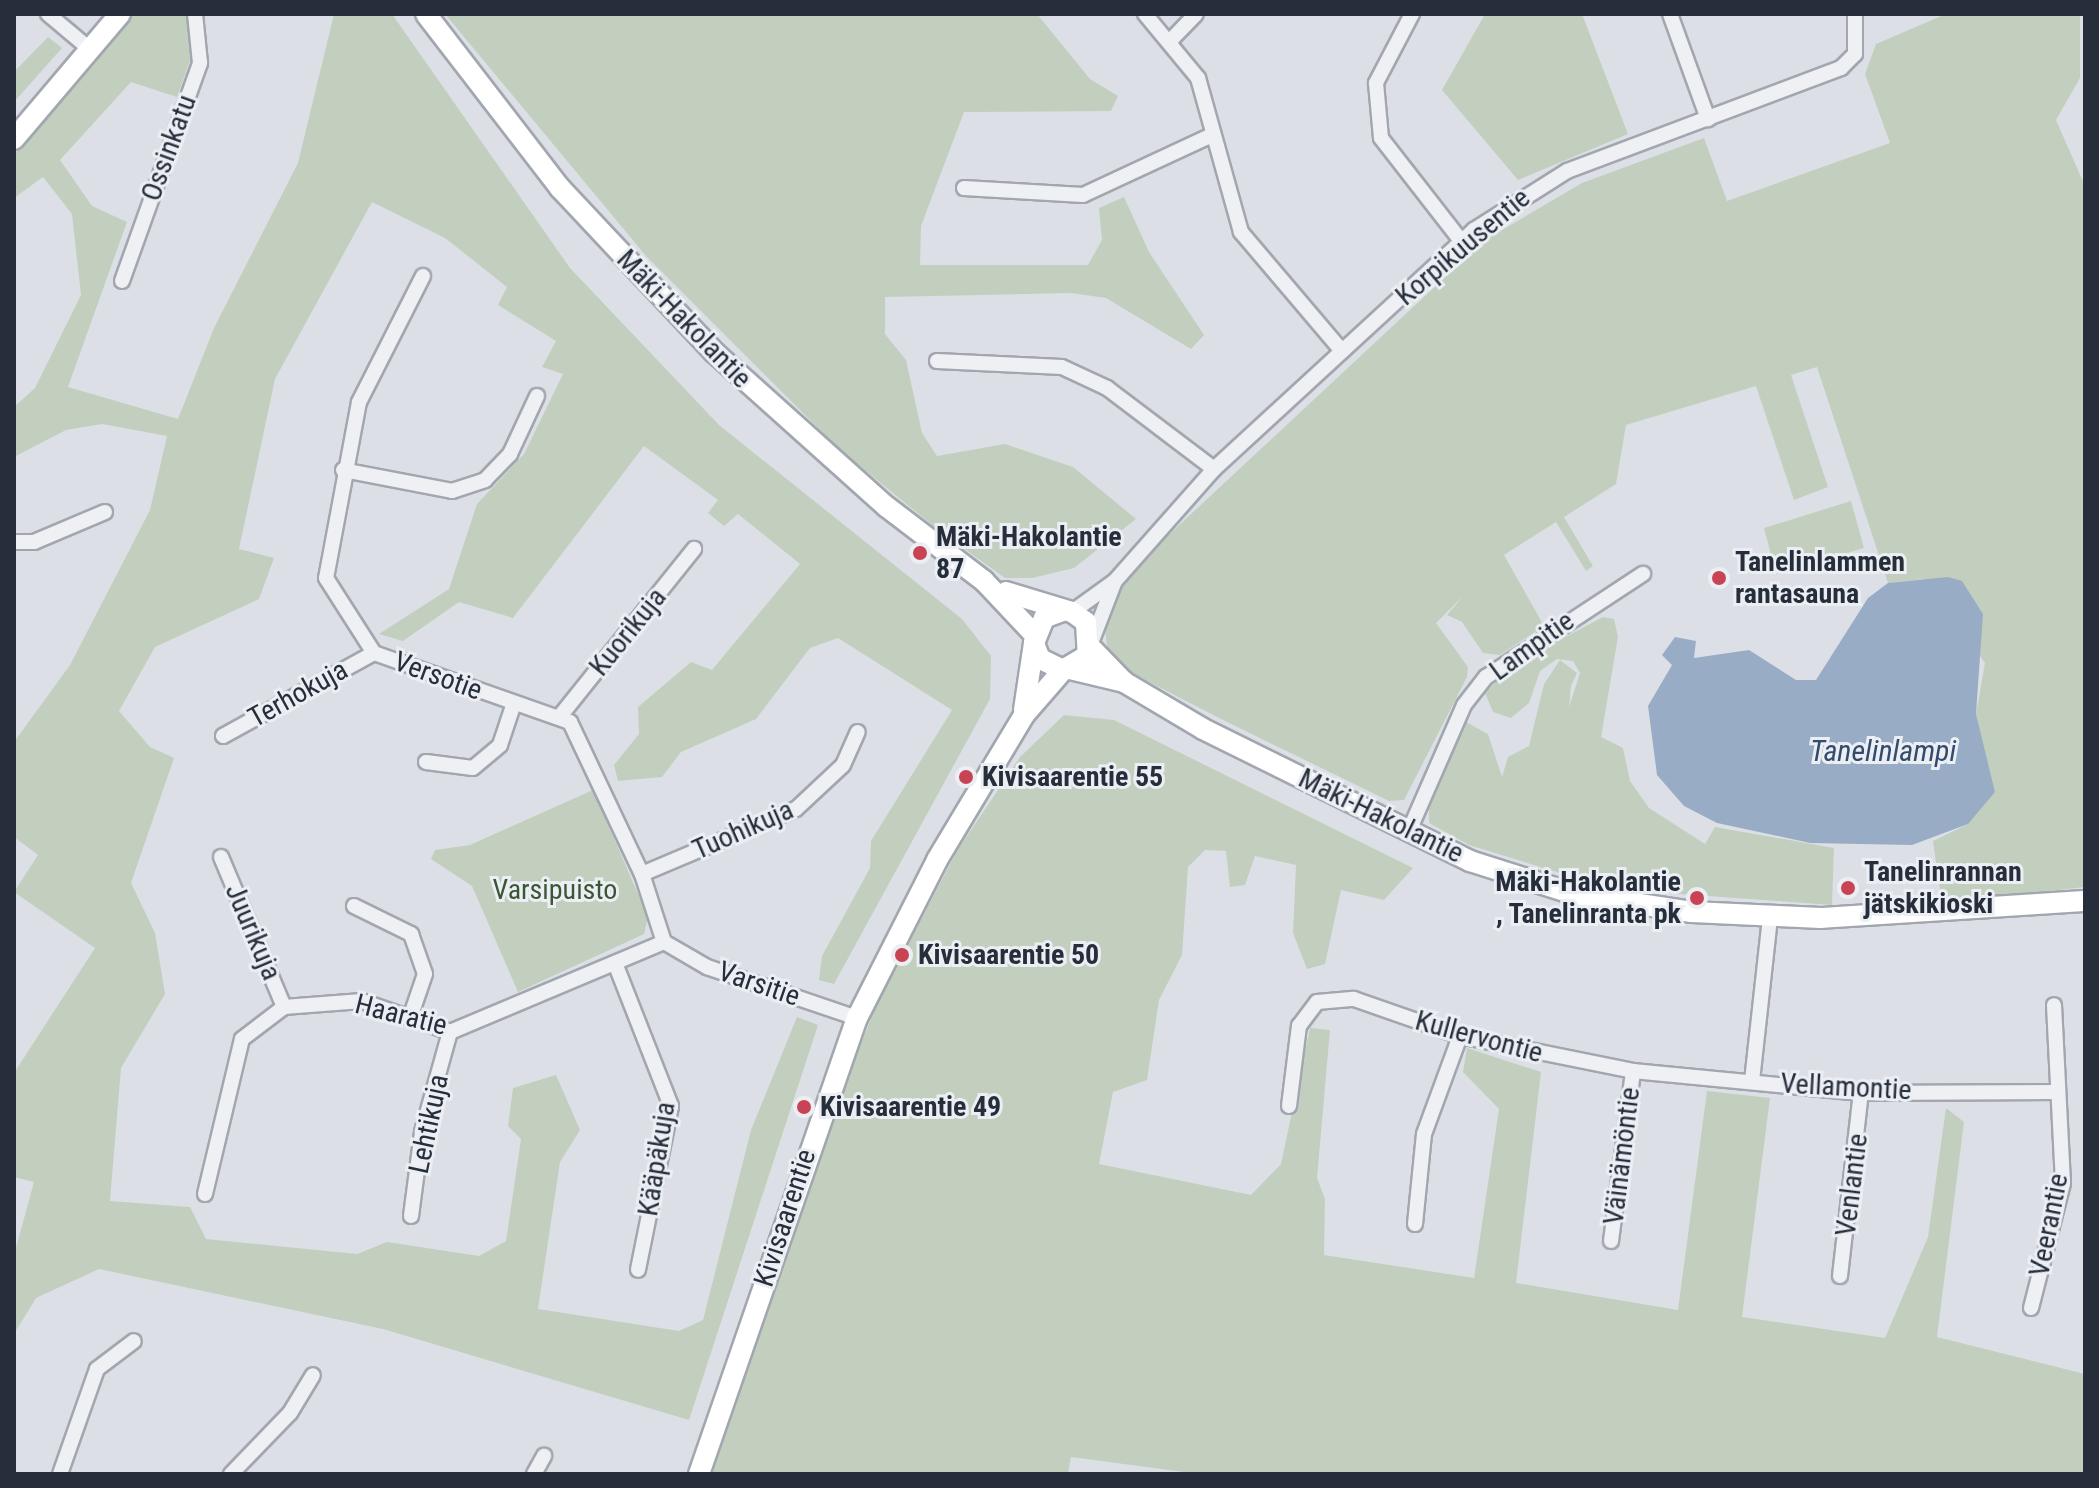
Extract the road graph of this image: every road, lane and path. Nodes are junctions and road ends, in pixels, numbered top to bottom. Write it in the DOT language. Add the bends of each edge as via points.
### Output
graph roads {
  1 [pos="48,14"];
  2 [pos="120,14"];
  3 [pos="195,14"];
  4 [pos="426,14"];
  5 [pos="1145,14"];
  6 [pos="1196,14"];
  7 [pos="1412,14"];
  8 [pos="1670,14"];
  9 [pos="1855,14"];
  10 [pos="1170,41"];
  11 [pos="92,51"];
  12 [pos="1708,119"];
  13 [pos="1212,135"];
  14 [pos="14,139"];
  15 [pos="964,188"];
  16 [pos="1462,242"];
  17 [pos="423,276"];
  18 [pos="122,281"];
  19 [pos="1342,351"];
  20 [pos="937,361"];
  21 [pos="537,396"];
  22 [pos="1214,469"];
  23 [pos="343,470"];
  24 [pos="105,512"];
  25 [pos="16,548"];
  26 [pos="694,549"];
  27 [pos="1643,574"];
  28 [pos="984,581"];
  29 [pos="1115,581"];
  30 [pos="1067,611"];
  31 [pos="1034,639"];
  32 [pos="1092,643"];
  33 [pos="374,653"];
  34 [pos="1067,669"];
  35 [pos="1124,682"];
  36 [pos="514,703"];
  37 [pos="561,715"];
  38 [pos="1024,715"];
  39 [pos="858,732"];
  40 [pos="223,736"];
  41 [pos="426,762"];
  42 [pos="1409,831"];
  43 [pos="221,857"];
  44 [pos="642,874"];
  45 [pos="2085,901"];
  46 [pos="354,906"];
  47 [pos="1770,917"];
  48 [pos="664,942"];
  49 [pos="615,963"];
  50 [pos="2054,1005"];
  51 [pos="284,1007"];
  52 [pos="411,1015"];
  53 [pos="857,1018"];
  54 [pos="450,1032"];
  55 [pos="1460,1036"];
  56 [pos="1633,1071"];
  57 [pos="1752,1081"];
  58 [pos="2057,1092"];
  59 [pos="1861,1093"];
  60 [pos="1289,1106"];
  61 [pos="205,1194"];
  62 [pos="411,1216"];
  63 [pos="1415,1224"];
  64 [pos="1611,1241"];
  65 [pos="638,1270"];
  66 [pos="1840,1276"];
  67 [pos="2031,1308"];
  68 [pos="134,1341"];
  69 [pos="313,1375"];
  70 [pos="544,1456"];
  71 [pos="60,1474"];
  72 [pos="231,1474"];
  73 [pos="534,1474"];
  74 [pos="699,1474"];
  1 -- 11 [label="street"];
  2 -- 11 [label="street"];
  3 -- 18 [label="street, Ossinkatu" via="200,63"];
  4 -- 28 [label="street, Mäki-Hakolantie" via="560,188 714,352 875,497"];
  5 -- 10 [label="street"];
  6 -- 10 [label="street"];
  7 -- 16 [label="street" via="1376,83 1381,138"];
  8 -- 12 [label="street"];
  9 -- 12 [label="street, Korpikuusentie" via="1860,34 1852,61"];
  10 -- 13 [label="street" via="1198,78"];
  11 -- 14 [label="street"];
  12 -- 16 [label="street, Korpikuusentie" via="1567,171"];
  13 -- 15 [label="street" via="1083,195"];
  13 -- 19 [label="street" via="1241,232"];
  16 -- 19 [label="street, Korpikuusentie"];
  17 -- 23 [label="street, Versotie" via="359,402"];
  19 -- 22 [label="street, Korpikuusentie"];
  20 -- 22 [label="street" via="1062,367 1130,404"];
  21 -- 23 [label="street" via="510,454 485,480 452,491"];
  22 -- 29 [label="street, Korpikuusentie"];
  23 -- 33 [label="street, Versotie" via="326,578"];
  24 -- 25 [label="street"];
  26 -- 37 [label="street, Kuorikuja"];
  27 -- 42 [label="street, Lampitie" via="1486,677 1464,705"];
  28 -- 30 [label="street, Mäki-Hakolantie"];
  28 -- 31 [label="street, Mäki-Hakolantie"];
  29 -- 30 [label="street, Korpikuusentie"];
  29 -- 32 [label="street, Korpikuusentie"];
  30 -- 31 [label="street" via="1044,618"];
  30 -- 32 [label="street"];
  31 -- 34 [label="street" via="1040,659"];
  31 -- 38 [label="street, Kivisaarentie"];
  32 -- 34 [label="street"];
  32 -- 35 [label="street, Mäki-Hakolantie"];
  33 -- 36 [label="street, Versotie"];
  33 -- 40 [label="street, Terhokuja"];
  34 -- 35 [label="street, Mäki-Hakolantie"];
  34 -- 38 [label="street, Kivisaarentie"];
  35 -- 42 [label="street, Mäki-Hakolantie"];
  36 -- 37 [label="street, Versotie"];
  36 -- 41 [label="street" via="500,745 473,768"];
  37 -- 44 [label="street" via="588,753"];
  38 -- 53 [label="street, Kivisaarentie" via="916,897"];
  39 -- 44 [label="street, Tuohikuja" via="843,765 796,809"];
  42 -- 47 [label="street, Mäki-Hakolantie" via="1470,861 1574,894"];
  43 -- 51 [label="street, Juurikuja"];
  44 -- 48 [label="street"];
  45 -- 47 [label="street, Mäki-Hakolantie" via="1918,917"];
  46 -- 52 [label="street" via="411,934 425,974"];
  47 -- 57 [label="street, Vellamontie"];
  48 -- 49 [label="street, Haaratie"];
  48 -- 53 [label="street, Varsitie" via="707,967"];
  49 -- 54 [label="street, Haaratie"];
  49 -- 65 [label="street, Kääpäkuja" via="671,1106"];
  50 -- 58 [label="street, Veerantie"];
  51 -- 52 [label="street, Haaratie" via="362,1001"];
  51 -- 61 [label="street" via="242,1039"];
  52 -- 54 [label="street, Haaratie"];
  53 -- 74 [label="street, Kivisaarentie"];
  54 -- 62 [label="street, Lehtikuja" via="422,1132"];
  55 -- 56 [label="street, Kullervontie"];
  55 -- 60 [label="street, Kullervontie" via="1354,999 1317,1002 1299,1026"];
  55 -- 63 [label="street" via="1424,1134"];
  56 -- 57 [label="street, Kullervontie"];
  56 -- 64 [label="street, Väinämöntie"];
  57 -- 59 [label="street, Vellamontie"];
  58 -- 59 [label="street, Vellamontie"];
  58 -- 67 [label="street, Veerantie" via="2063,1183"];
  59 -- 66 [label="street, Venlantie"];
  68 -- 71 [label="street" via="97,1369"];
  69 -- 72 [label="street" via="290,1413"];
  70 -- 73 [label="street"];
}
